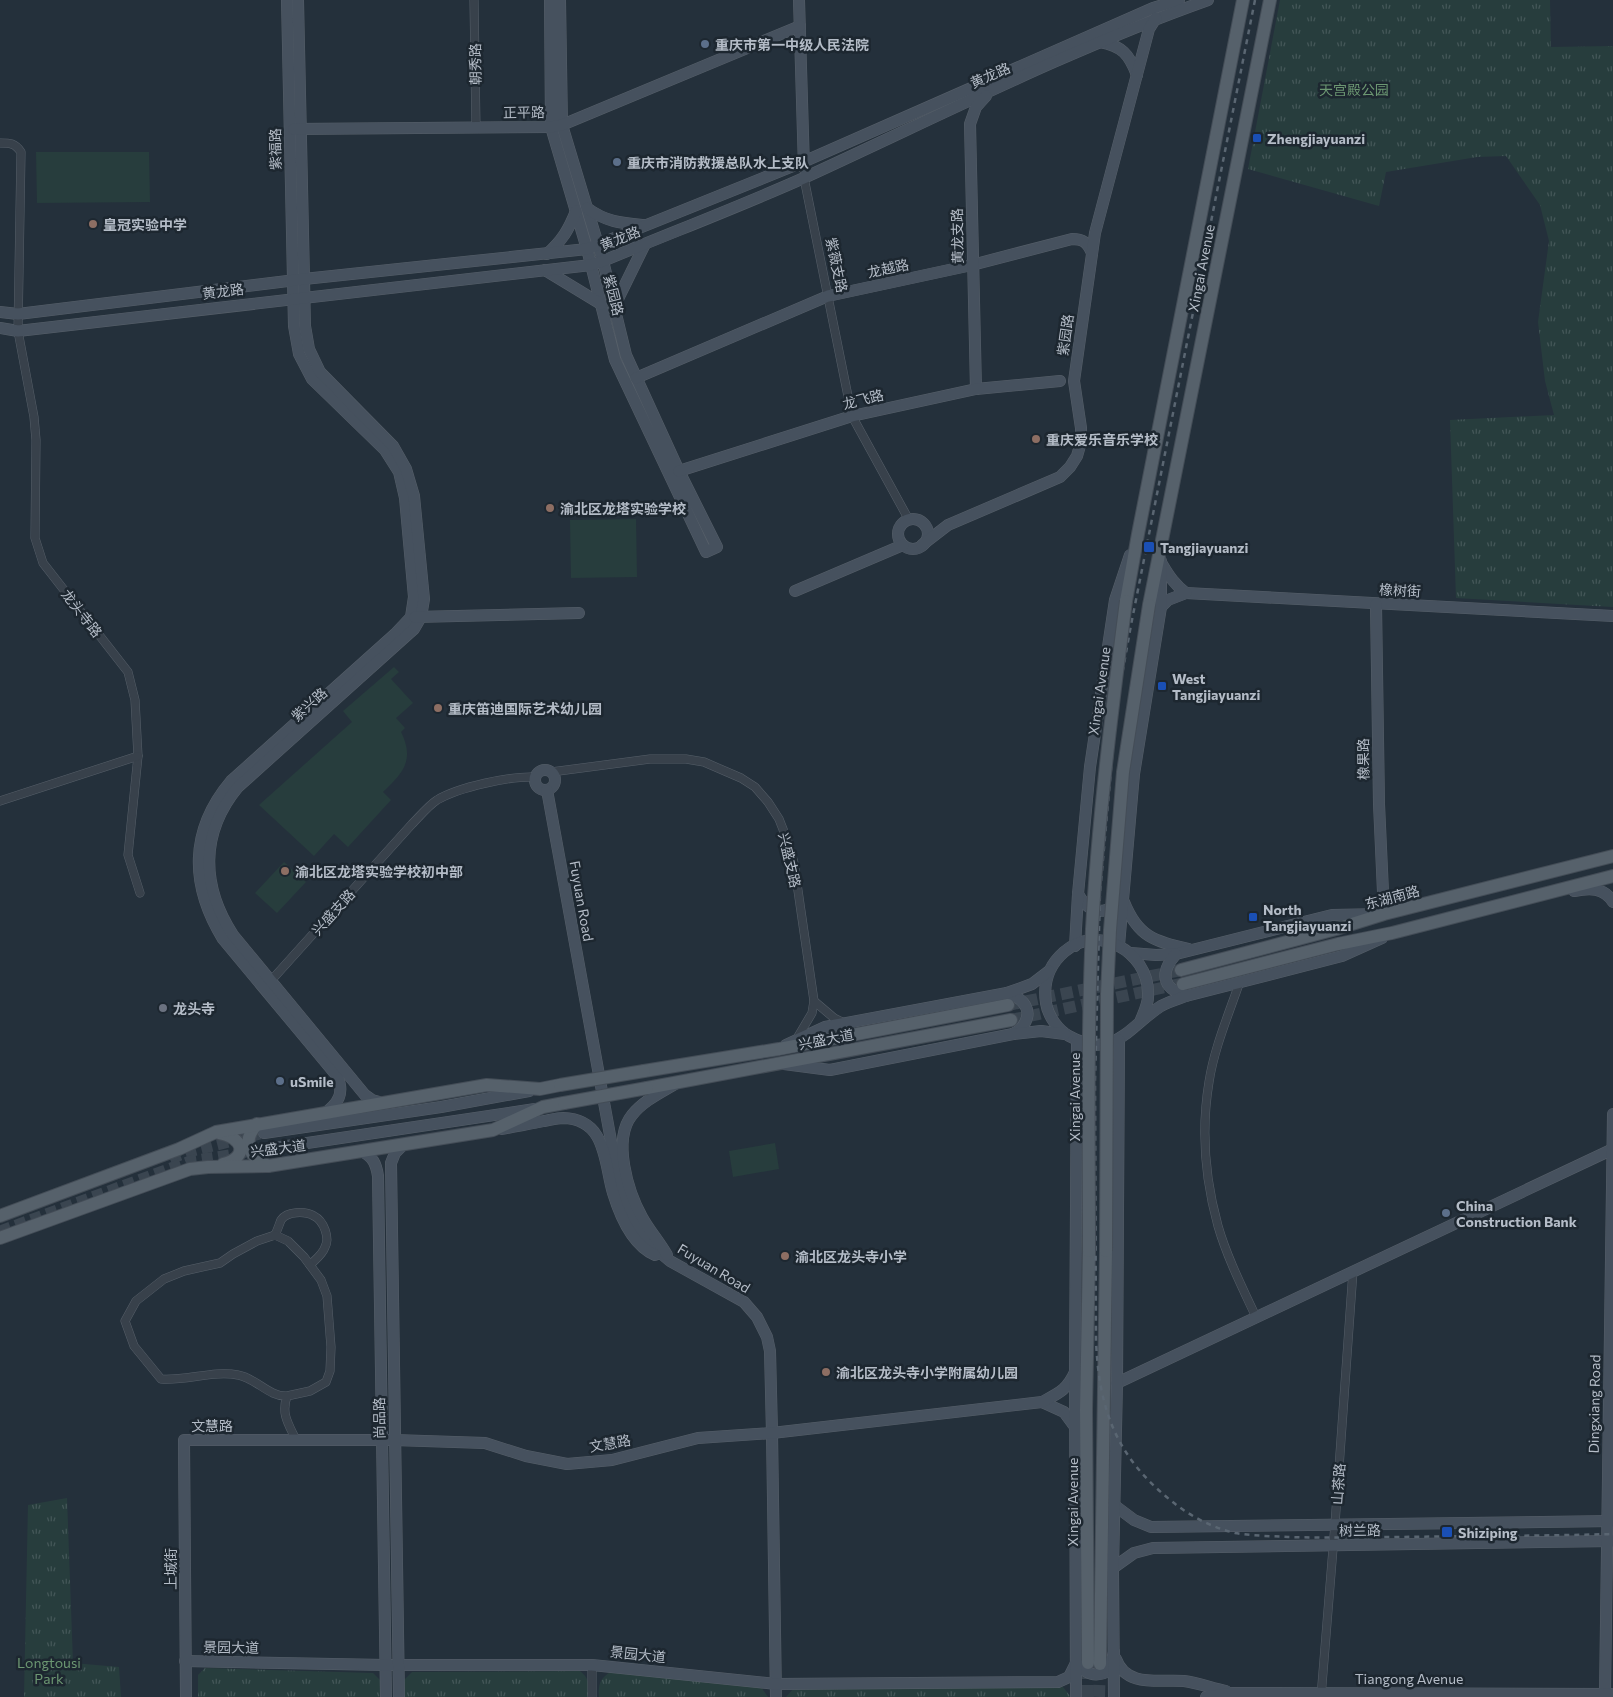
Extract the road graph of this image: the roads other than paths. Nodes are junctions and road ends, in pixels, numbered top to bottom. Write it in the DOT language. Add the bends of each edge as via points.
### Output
graph roads {
  1 [pos="287,0"];
  2 [pos="298,0"];
  3 [pos="474,0"];
  4 [pos="550,0"];
  5 [pos="560,0"];
  6 [pos="799,0"];
  7 [pos="1179,0"];
  8 [pos="1243,0"];
  9 [pos="1270,0"];
  10 [pos="1206,1"];
  11 [pos="1156,18"];
  12 [pos="800,26"];
  13 [pos="1100,42"];
  14 [pos="1137,75"];
  15 [pos="992,90"];
  16 [pos="557,126"];
  17 [pos="476,128"];
  18 [pos="295,129"];
  19 [pos="803,135"];
  20 [pos="0,143"];
  21 [pos="803,162"];
  22 [pos="786,169"];
  23 [pos="804,178"];
  24 [pos="581,209"];
  25 [pos="646,226"];
  26 [pos="645,244"];
  27 [pos="598,245"];
  28 [pos="587,249"];
  29 [pos="1092,253"];
  30 [pos="547,254"];
  31 [pos="303,260"];
  32 [pos="603,262"];
  33 [pos="591,265"];
  34 [pos="972,265"];
  35 [pos="545,270"];
  36 [pos="323,277"];
  37 [pos="298,280"];
  38 [pos="828,296"];
  39 [pos="298,297"];
  40 [pos="600,304"];
  41 [pos="614,307"];
  42 [pos="0,312"];
  43 [pos="18,314"];
  44 [pos="0,328"];
  45 [pos="18,331"];
  46 [pos="1076,363"];
  47 [pos="636,378"];
  48 [pos="1060,382"];
  49 [pos="976,389"];
  50 [pos="1076,395"];
  51 [pos="852,416"];
  52 [pos="679,471"];
  53 [pos="909,520"];
  54 [pos="922,523"];
  55 [pos="948,526"];
  56 [pos="1138,534"];
  57 [pos="1161,542"];
  58 [pos="902,545"];
  59 [pos="922,545"];
  60 [pos="1161,562"];
  61 [pos="795,591"];
  62 [pos="1186,593"];
  63 [pos="1376,604"];
  64 [pos="1155,606"];
  65 [pos="579,613"];
  66 [pos="1613,616"];
  67 [pos="416,617"];
  68 [pos="138,756"];
  69 [pos="551,772"];
  70 [pos="535,778"];
  71 [pos="547,790"];
  72 [pos="0,801"];
  73 [pos="1613,856"];
  74 [pos="1613,876"];
  75 [pos="140,893"];
  76 [pos="1078,894"];
  77 [pos="1122,898"];
  78 [pos="1510,902"];
  79 [pos="1613,902"];
  80 [pos="1384,914"];
  81 [pos="1392,933"];
  82 [pos="1119,945"];
  83 [pos="1075,946"];
  84 [pos="1193,950"];
  85 [pos="1131,953"];
  86 [pos="1176,954"];
  87 [pos="1181,970"];
  88 [pos="1049,971"];
  89 [pos="1239,984"];
  90 [pos="267,985"];
  91 [pos="1184,990"];
  92 [pos="1008,999"];
  93 [pos="814,1001"];
  94 [pos="1011,1020"];
  95 [pos="1140,1022"];
  96 [pos="845,1023"];
  97 [pos="1013,1034"];
  98 [pos="1065,1034"];
  99 [pos="796,1040"];
  100 [pos="1119,1040"];
  101 [pos="1077,1041"];
  102 [pos="779,1049"];
  103 [pos="780,1063"];
  104 [pos="676,1083"];
  105 [pos="540,1089"];
  106 [pos="1118,1094"];
  107 [pos="1077,1096"];
  108 [pos="387,1104"];
  109 [pos="543,1107"];
  110 [pos="324,1114"];
  111 [pos="1613,1114"];
  112 [pos="261,1129"];
  113 [pos="493,1130"];
  114 [pos="216,1132"];
  115 [pos="404,1144"];
  116 [pos="267,1149"];
  117 [pos="1613,1149"];
  118 [pos="361,1151"];
  119 [pos="268,1166"];
  120 [pos="208,1167"];
  121 [pos="0,1216"];
  122 [pos="275,1235"];
  123 [pos="0,1238"];
  124 [pos="670,1261"];
  125 [pos="310,1265"];
  126 [pos="1353,1271"];
  127 [pos="1256,1317"];
  128 [pos="1075,1372"];
  129 [pos="1117,1382"];
  130 [pos="287,1396"];
  131 [pos="1042,1402"];
  132 [pos="1075,1428"];
  133 [pos="772,1433"];
  134 [pos="184,1440"];
  135 [pos="296,1440"];
  136 [pos="382,1440"];
  137 [pos="394,1440"];
  138 [pos="1114,1505"];
  139 [pos="1610,1521"];
  140 [pos="1335,1524"];
  141 [pos="1610,1541"];
  142 [pos="1334,1546"];
  143 [pos="1113,1568"];
  144 [pos="1114,1652"];
  145 [pos="185,1661"];
  146 [pos="1088,1664"];
  147 [pos="385,1665"];
  148 [pos="398,1665"];
  149 [pos="592,1665"];
  150 [pos="776,1684"];
  151 [pos="1233,1693"];
  152 [pos="1609,1694"];
  153 [pos="1321,1695"];
  154 [pos="186,1697"];
  155 [pos="386,1697"];
  156 [pos="399,1697"];
  157 [pos="592,1697"];
  158 [pos="776,1697"];
  159 [pos="1076,1697"];
  160 [pos="1114,1697"];
  161 [pos="1206,1697"];
  1 -- 18 [label="street, 紫福路"];
  2 -- 18 [label="street, 紫福路"];
  3 -- 17 [label="street, 朝秀路"];
  4 -- 16 [label="street, 紫园路"];
  5 -- 16 [label="street, 紫园路"];
  6 -- 12 [label="street, 紫薇支路"];
  7 -- 21 [label="street, 黄龙路" via="1154,8"];
  8 -- 56 [label="main road, Xingai Avenue"];
  9 -- 57 [label="main road, Xingai Avenue"];
  10 -- 11 [label="street, 黄龙路"];
  11 -- 13 [label="street, 黄龙路"];
  11 -- 14 [label="street, 紫园路" via="1149,28"];
  12 -- 16 [label="street, 正平路"];
  12 -- 19 [label="street, 紫薇支路"];
  13 -- 14 [label="street" via="1120,48 1128,56"];
  13 -- 15 [label="street, 黄龙路"];
  14 -- 29 [label="street, 紫园路"];
  15 -- 23 [label="street, 黄龙路"];
  15 -- 34 [label="street, 黄龙支路" via="976,107 970,124"];
  16 -- 17 [label="street, 正平路"];
  16 -- 24 [label="street, 紫园路"];
  17 -- 18 [label="street, 正平路"];
  18 -- 31 [label="street, 紫福路"];
  18 -- 37 [label="street, 紫福路"];
  19 -- 21 [label="street, 紫薇支路"];
  19 -- 22 [label="street" via="799,151"];
  20 -- 43 [label="street, 龙头寺路" via="12,143 21,152"];
  21 -- 22 [label="street, 黄龙路"];
  21 -- 23 [label="street, 紫薇支路"];
  22 -- 25 [label="street, 黄龙路"];
  23 -- 26 [label="street, 黄龙路"];
  23 -- 38 [label="street, 紫薇支路"];
  24 -- 25 [label="street" via="610,221"];
  24 -- 27 [label="street, 紫园路"];
  24 -- 28 [label="street, 紫园路"];
  24 -- 30 [label="street" via="566,234"];
  25 -- 27 [label="street, 黄龙路"];
  26 -- 32 [label="street, 黄龙路"];
  26 -- 41 [label="street"];
  27 -- 28 [label="street, 黄龙路"];
  27 -- 32 [label="street, 紫园路"];
  28 -- 30 [label="street, 黄龙路"];
  28 -- 33 [label="street, 紫园路"];
  29 -- 34 [label="street, 龙越路" via="1082,239 1072,239"];
  29 -- 46 [label="street, 紫园路"];
  30 -- 36 [label="street, 黄龙路"];
  31 -- 36 [label="street" via="311,271"];
  31 -- 37 [label="street, 紫福路"];
  32 -- 33 [label="street, 黄龙路"];
  32 -- 41 [label="street, 紫园路"];
  33 -- 35 [label="street, 黄龙路"];
  33 -- 40 [label="street, 紫园路"];
  34 -- 38 [label="street, 龙越路"];
  34 -- 49 [label="street, 黄龙支路"];
  35 -- 39 [label="street, 黄龙路"];
  35 -- 40 [label="street"];
  36 -- 37 [label="street, 黄龙路"];
  37 -- 39 [label="street, 紫福路"];
  37 -- 43 [label="street, 黄龙路"];
  38 -- 47 [label="street, 龙越路"];
  38 -- 51 [label="street, 紫薇支路"];
  39 -- 45 [label="street, 黄龙路"];
  39 -- 67 [label="street" via="309,349 320,372 393,446 406,469 414,496 424,599"];
  40 -- 52 [label="street, 紫园路" via="615,360 706,552 717,547"];
  41 -- 47 [label="street, 紫园路" via="626,355"];
  42 -- 43 [label="street, 黄龙路"];
  43 -- 45 [label="street, 龙头寺路"];
  44 -- 45 [label="street, 黄龙路"];
  45 -- 68 [label="street, 龙头寺路" via="36,440 35,538 43,562 128,672 135,700"];
  46 -- 48 [label="street"];
  46 -- 50 [label="street, 紫园路"];
  47 -- 52 [label="street, 紫园路"];
  48 -- 49 [label="street, 龙飞路"];
  48 -- 50 [label="street" via="1069,386"];
  49 -- 51 [label="street, 龙飞路"];
  50 -- 55 [label="street, 紫园路" via="1081,442 1070,467 1060,477"];
  51 -- 52 [label="street, 龙飞路"];
  51 -- 53 [label="street, 紫薇支路"];
  53 -- 54 [label="street"];
  53 -- 58 [label="street" via="899,529"];
  54 -- 55 [label="street"];
  54 -- 59 [label="street" via="927,537"];
  55 -- 59 [label="street, 紫园路"];
  56 -- 76 [label="street, Xingai Avenue" via="1115,600 1090,767"];
  56 -- 146 [label="main road, Xingai Avenue, bridge" via="1104,769 1092,928 1086,1410"];
  57 -- 60 [label="street, Xingai Avenue"];
  57 -- 64 [label="main road, Xingai Avenue"];
  58 -- 59 [label="street" via="914,549"];
  58 -- 61 [label="street"];
  60 -- 62 [label="street" via="1176,586"];
  60 -- 64 [label="street, Xingai Avenue"];
  62 -- 63 [label="street, 橡树街"];
  62 -- 64 [label="street"];
  63 -- 66 [label="street, 橡树街"];
  63 -- 80 [label="street, 橡果路"];
  64 -- 77 [label="street, Xingai Avenue"];
  64 -- 146 [label="main road, Xingai Avenue, bridge" via="1123,772 1110,930 1106,1251"];
  65 -- 67 [label="street"];
  67 -- 90 [label="street, 紫兴路" via="414,629 238,787 218,820 212,836 208,868 214,896 224,922"];
  68 -- 72 [label="street"];
  68 -- 75 [label="street, 龙头寺路" via="128,855"];
  69 -- 70 [label="street" via="540,771"];
  69 -- 71 [label="street, Fuyuan Road" via="554,783"];
  69 -- 93 [label="street, 兴盛支路" via="650,759 686,759 724,770 755,788 779,819 794,863"];
  70 -- 71 [label="street" via="538,788"];
  70 -- 90 [label="street, 兴盛支路" via="474,786 435,802"];
  71 -- 124 [label="street, Fuyuan Road" via="620,1190 633,1221 650,1244"];
  73 -- 80 [label="main road, 东湖南路"];
  74 -- 78 [label="main road"];
  76 -- 77 [label="street" via="1092,910 1106,911 1115,907"];
  76 -- 83 [label="street, Xingai Avenue"];
  77 -- 82 [label="street, Xingai Avenue"];
  77 -- 84 [label="street" via="1131,919 1146,935 1165,944"];
  78 -- 79 [label="street" via="1538,900 1590,889 1601,891"];
  78 -- 81 [label="main road"];
  80 -- 84 [label="street" via="1332,915"];
  80 -- 87 [label="main road, 东湖南路" via="1336,930"];
  81 -- 89 [label="street" via="1342,956"];
  81 -- 91 [label="main road" via="1338,944"];
  82 -- 83 [label="street" via="1102,940"];
  82 -- 85 [label="street"];
  83 -- 88 [label="street" via="1057,958"];
  84 -- 86 [label="street"];
  85 -- 86 [label="street"];
  85 -- 95 [label="street" via="1147,979 1146,1009"];
  86 -- 91 [label="street" via="1168,963 1167,985 1176,993"];
  88 -- 92 [label="street"];
  88 -- 98 [label="street" via="1044,988 1046,1006 1053,1022"];
  89 -- 91 [label="street"];
  89 -- 127 [label="street" via="1209,1080 1206,1160 1218,1226"];
  90 -- 108 [label="street, 紫兴路" via="365,1095"];
  90 -- 110 [label="street, 紫兴路" via="340,1083 338,1101"];
  91 -- 95 [label="street"];
  92 -- 96 [label="street"];
  92 -- 97 [label="street" via="1018,996 1025,1004 1027,1015 1023,1026"];
  92 -- 102 [label="main road, 兴盛大道"];
  93 -- 96 [label="street"];
  93 -- 99 [label="street" via="812,1013"];
  94 -- 103 [label="main road, 兴盛大道"];
  95 -- 100 [label="street"];
  96 -- 99 [label="street" via="825,1027"];
  97 -- 98 [label="street" via="1041,1031"];
  97 -- 103 [label="street" via="830,1070"];
  98 -- 101 [label="street"];
  99 -- 102 [label="street"];
  100 -- 101 [label="street" via="1091,1045"];
  100 -- 106 [label="street"];
  101 -- 107 [label="street, Xingai Avenue"];
  102 -- 105 [label="main road, 兴盛大道, bridge"];
  103 -- 104 [label="main road, 兴盛大道"];
  104 -- 109 [label="main road, 兴盛大道, bridge"];
  104 -- 124 [label="street" via="631,1115 623,1130 622,1146 630,1187 642,1217"];
  105 -- 108 [label="main road, 兴盛大道" via="487,1085"];
  105 -- 112 [label="street" via="441,1107"];
  106 -- 107 [label="street" via="1112,1083 1103,1077 1091,1078 1082,1085"];
  106 -- 129 [label="street"];
  107 -- 128 [label="street, Xingai Avenue"];
  108 -- 110 [label="main road, 兴盛大道"];
  109 -- 113 [label="main road, 兴盛大道"];
  109 -- 116 [label="street"];
  110 -- 112 [label="main road, 兴盛大道"];
  111 -- 117 [label="street, Dingxiang Road"];
  112 -- 114 [label="main road, 兴盛大道"];
  112 -- 119 [label="main road" via="251,1131 249,1147 252,1155"];
  113 -- 115 [label="main road, 兴盛大道"];
  113 -- 124 [label="street" via="563,1118 583,1122 597,1135 605,1151 613,1194 626,1225 640,1245"];
  114 -- 120 [label="main road" via="237,1140 240,1152 232,1161"];
  114 -- 121 [label="main road, 兴盛大道"];
  115 -- 118 [label="main road, 兴盛大道"];
  115 -- 137 [label="street, 尚品路" via="391,1163"];
  117 -- 126 [label="street"];
  117 -- 139 [label="street, Dingxiang Road"];
  118 -- 119 [label="main road, 兴盛大道"];
  118 -- 136 [label="street, 尚品路" via="370,1155 378,1176"];
  119 -- 120 [label="main road, 兴盛大道"];
  120 -- 123 [label="main road, 兴盛大道" via="190,1169"];
  122 -- 125 [label="street" via="288,1241"];
  122 -- 125 [label="street" via="289,1214 315,1216 323,1225 327,1239 325,1248"];
  122 -- 130 [label="street" via="257,1241 220,1263 164,1279 136,1301 125,1321 134,1346 161,1379 236,1374 269,1391"];
  124 -- 133 [label="street, Fuyuan Road" via="732,1294 757,1317 770,1351"];
  125 -- 130 [label="street" via="327,1296 330,1371 326,1382 310,1391"];
  126 -- 127 [label="street"];
  126 -- 140 [label="street, 山茶路"];
  127 -- 129 [label="street"];
  128 -- 131 [label="street" via="1064,1390"];
  128 -- 132 [label="street, Xingai Avenue"];
  129 -- 138 [label="street"];
  130 -- 135 [label="street" via="284,1407 287,1422"];
  131 -- 132 [label="street" via="1064,1412"];
  131 -- 133 [label="street, 文慧路"];
  132 -- 146 [label="street, Xingai Avenue"];
  133 -- 137 [label="street, 文慧路" via="698,1438 612,1460 567,1464 485,1443"];
  133 -- 150 [label="street, Fuyuan Road"];
  134 -- 135 [label="street, 文慧路"];
  134 -- 145 [label="street, 上城街"];
  135 -- 136 [label="street, 文慧路"];
  136 -- 137 [label="street, 文慧路"];
  136 -- 147 [label="street, 尚品路"];
  137 -- 148 [label="street, 尚品路"];
  138 -- 140 [label="street" via="1134,1520 1151,1527"];
  138 -- 143 [label="street"];
  139 -- 140 [label="street"];
  139 -- 141 [label="street, Dingxiang Road"];
  140 -- 142 [label="street, 山茶路"];
  141 -- 142 [label="street, 树兰路"];
  141 -- 152 [label="street, Dingxiang Road"];
  142 -- 143 [label="street, 树兰路" via="1153,1548 1134,1553"];
  142 -- 153 [label="street, 山茶路"];
  143 -- 144 [label="street"];
  144 -- 146 [label="street" via="1109,1671 1101,1675 1083,1671"];
  144 -- 151 [label="street" via="1118,1666 1134,1679 1185,1681"];
  144 -- 160 [label="street"];
  145 -- 147 [label="street, 景园大道"];
  145 -- 154 [label="street, 上城街"];
  146 -- 150 [label="street, 景园大道" via="1058,1682"];
  146 -- 159 [label="street, Xingai Avenue"];
  147 -- 148 [label="street, 景园大道"];
  147 -- 155 [label="street, 尚品路"];
  148 -- 149 [label="street, 景园大道"];
  148 -- 156 [label="street, 尚品路"];
  149 -- 150 [label="street, 景园大道"];
  149 -- 157 [label="street"];
  150 -- 158 [label="street, Fuyuan Road"];
  151 -- 153 [label="street, Tiangong Avenue"];
  151 -- 161 [label="street, Tiangong Avenue"];
  152 -- 153 [label="street, Tiangong Avenue"];
}
